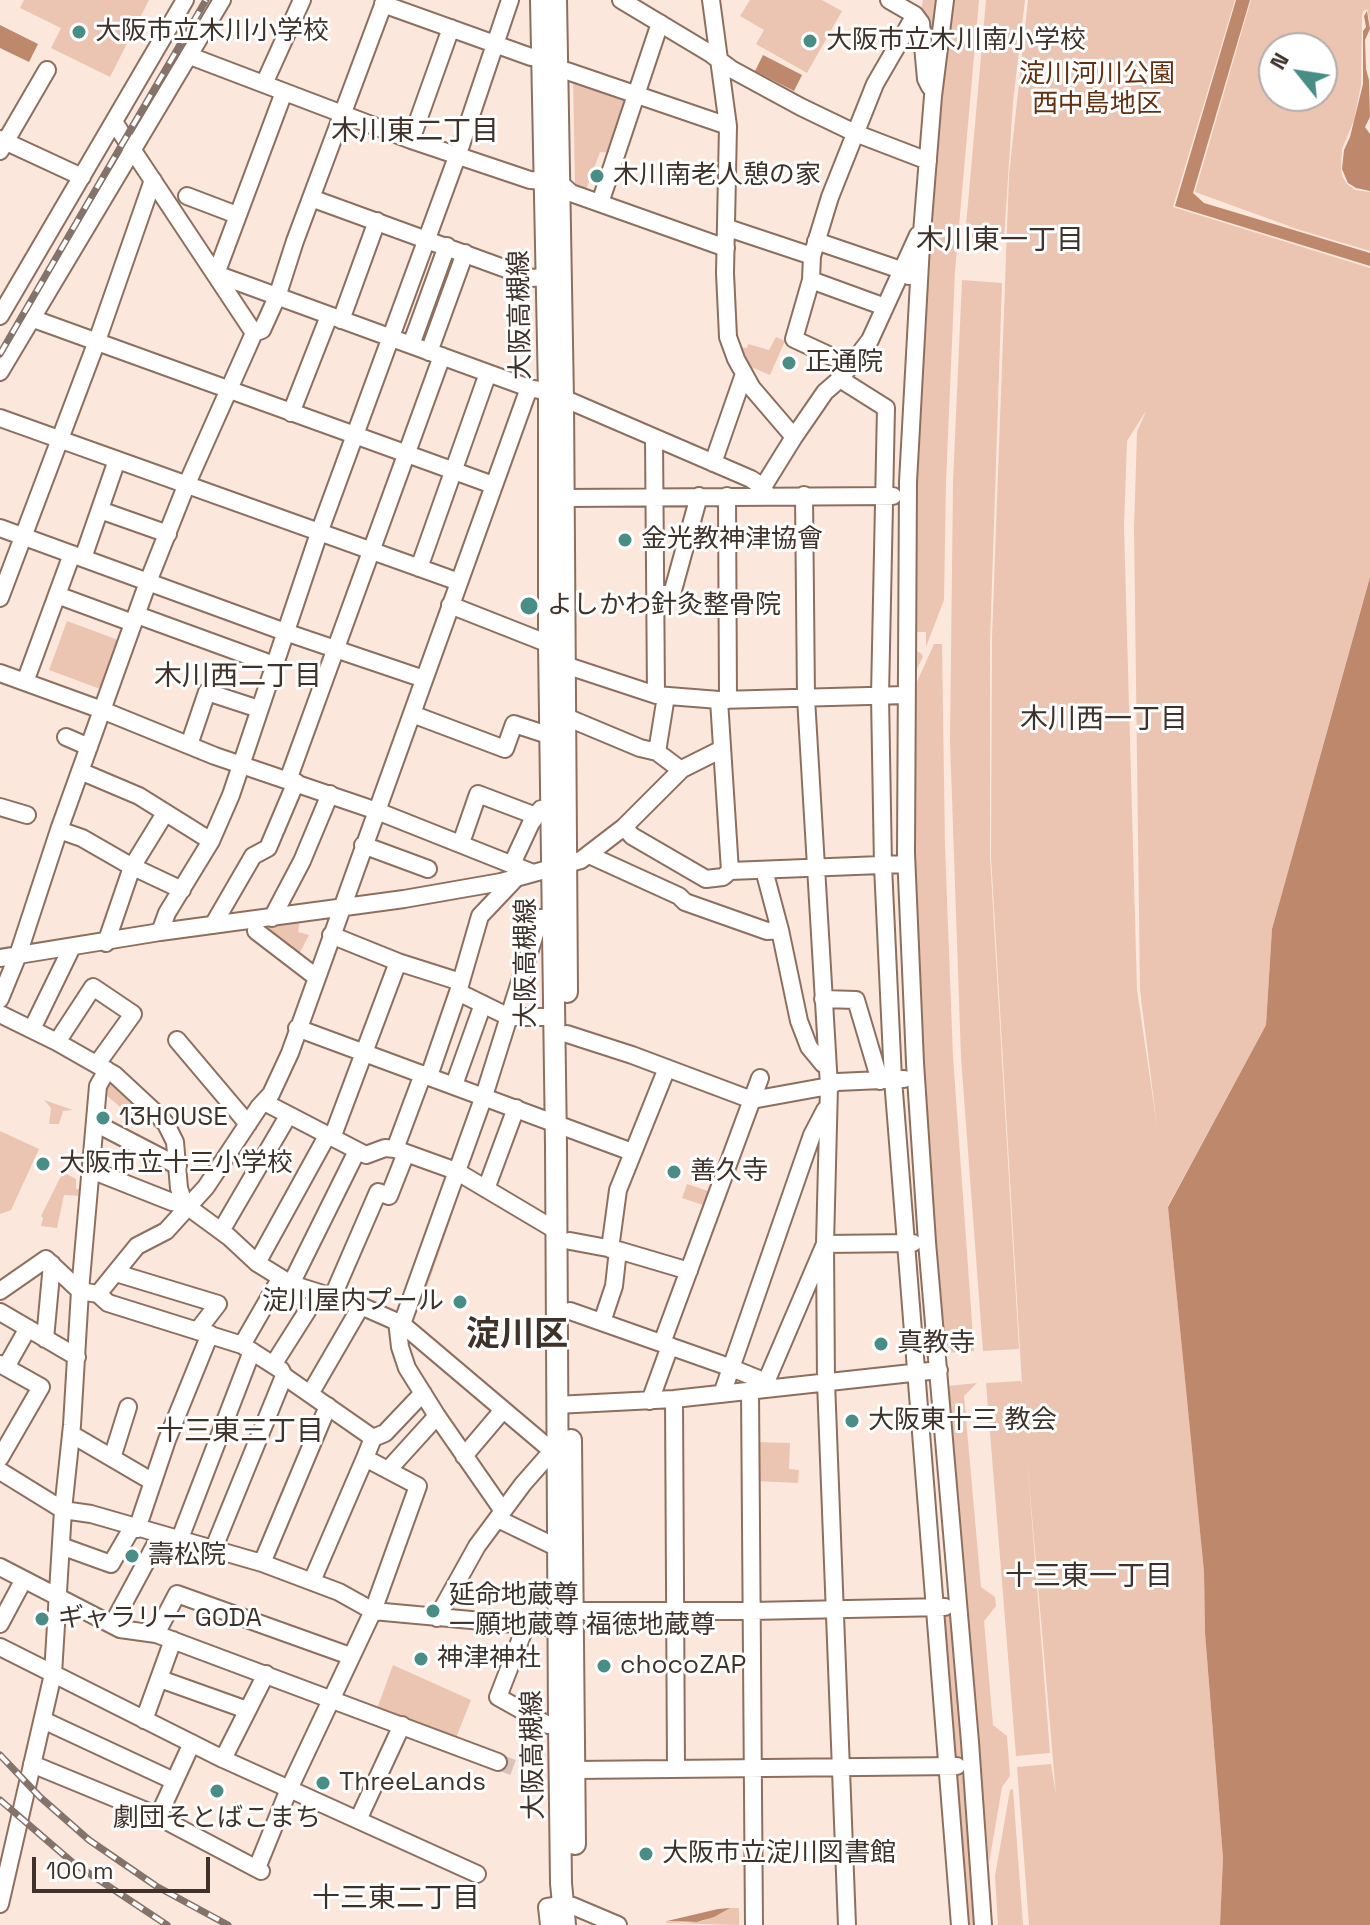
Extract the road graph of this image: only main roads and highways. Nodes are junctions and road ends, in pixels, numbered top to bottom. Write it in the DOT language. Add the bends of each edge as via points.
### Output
graph roads {
  1 [pos="541,0"];
  2 [pos="556,0"];
  3 [pos="551,182"];
  4 [pos="547,393"];
  5 [pos="560,865"];
  6 [pos="562,1125"];
  7 [pos="563,1236"];
  8 [pos="563,1405"];
  9 [pos="564,1450"];
  10 [pos="570,1916"];
  1 -- 3 [label="main road, 大阪高槻線"];
  2 -- 3 [label="main road, 大阪高槻線"];
  3 -- 4 [label="main road, 大阪高槻線"];
  3 -- 4 [label="main road, 大阪高槻線"];
  4 -- 5 [label="main road, 大阪高槻線" via="551,736"];
  4 -- 5 [label="main road, 大阪高槻線" via="564,498 566,717"];
  5 -- 6 [label="main road, 大阪高槻線" via="567,1034"];
  5 -- 6 [label="main road, 大阪高槻線" via="553,918"];
  6 -- 7 [label="main road, 大阪高槻線"];
  7 -- 8 [label="main road, 大阪高槻線"];
  7 -- 8 [label="main road, 大阪高槻線" via="570,1311"];
  8 -- 9 [label="main road, 大阪高槻線"];
  9 -- 10 [label="main road, 大阪高槻線" via="573,1611"];
  9 -- 10 [label="main road, 大阪高槻線" via="554,1725"];
}
